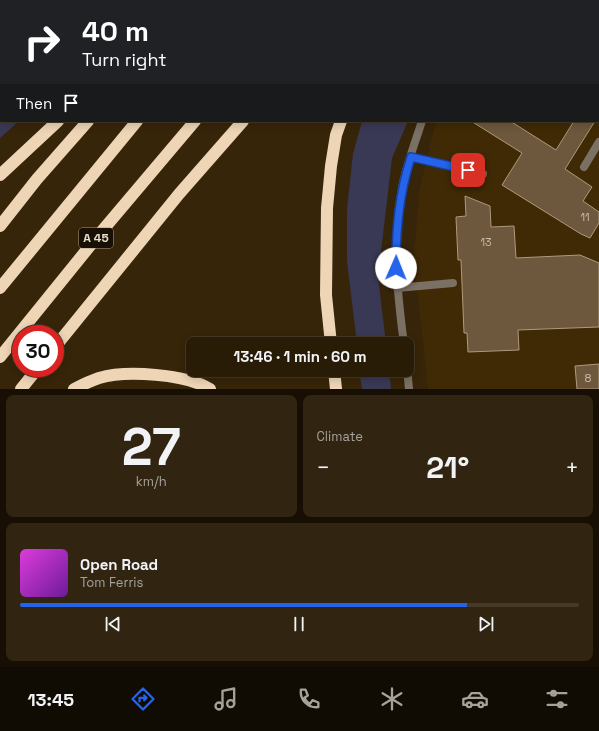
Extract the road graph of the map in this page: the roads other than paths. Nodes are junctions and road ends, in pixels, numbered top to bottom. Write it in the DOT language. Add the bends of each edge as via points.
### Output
graph roads {
  1 [pos="57,122"];
  2 [pos="87,122"];
  3 [pos="136,122"];
  4 [pos="194,122"];
  5 [pos="242,122"];
  6 [pos="341,122"];
  7 [pos="422,122"];
  8 [pos="599,142"];
  9 [pos="411,157"];
  10 [pos="584,167"];
  11 [pos="483,174"];
  12 [pos="0,175"];
  13 [pos="0,226"];
  14 [pos="453,283"];
  15 [pos="0,288"];
  16 [pos="397,288"];
  17 [pos="64,336"];
  18 [pos="330,337"];
  19 [pos="403,337"];
  20 [pos="0,357"];
  21 [pos="31,377"];
  22 [pos="335,377"];
  23 [pos="408,377"];
  24 [pos="21,389"];
  25 [pos="74,389"];
  26 [pos="210,389"];
  27 [pos="336,389"];
  28 [pos="409,389"];
  1 -- 12 [label="highway"];
  2 -- 13 [label="highway"];
  3 -- 15 [label="highway"];
  4 -- 20 [label="highway, A 45" via="102,230"];
  5 -- 17 [label="highway" via="179,194"];
  6 -- 18 [label="highway" via="336,135 326,208 326,295"];
  7 -- 9 [label="street"];
  8 -- 10 [label="street"];
  9 -- 11 [label="street"];
  9 -- 16 [label="street" via="398,213"];
  14 -- 16 [label="street"];
  16 -- 19 [label="street"];
  21 -- 24 [label="highway"];
  22 -- 27 [label="highway"];
  23 -- 28 [label="street"];
  25 -- 26 [label="highway" via="100,378 143,374 190,381"];
}
